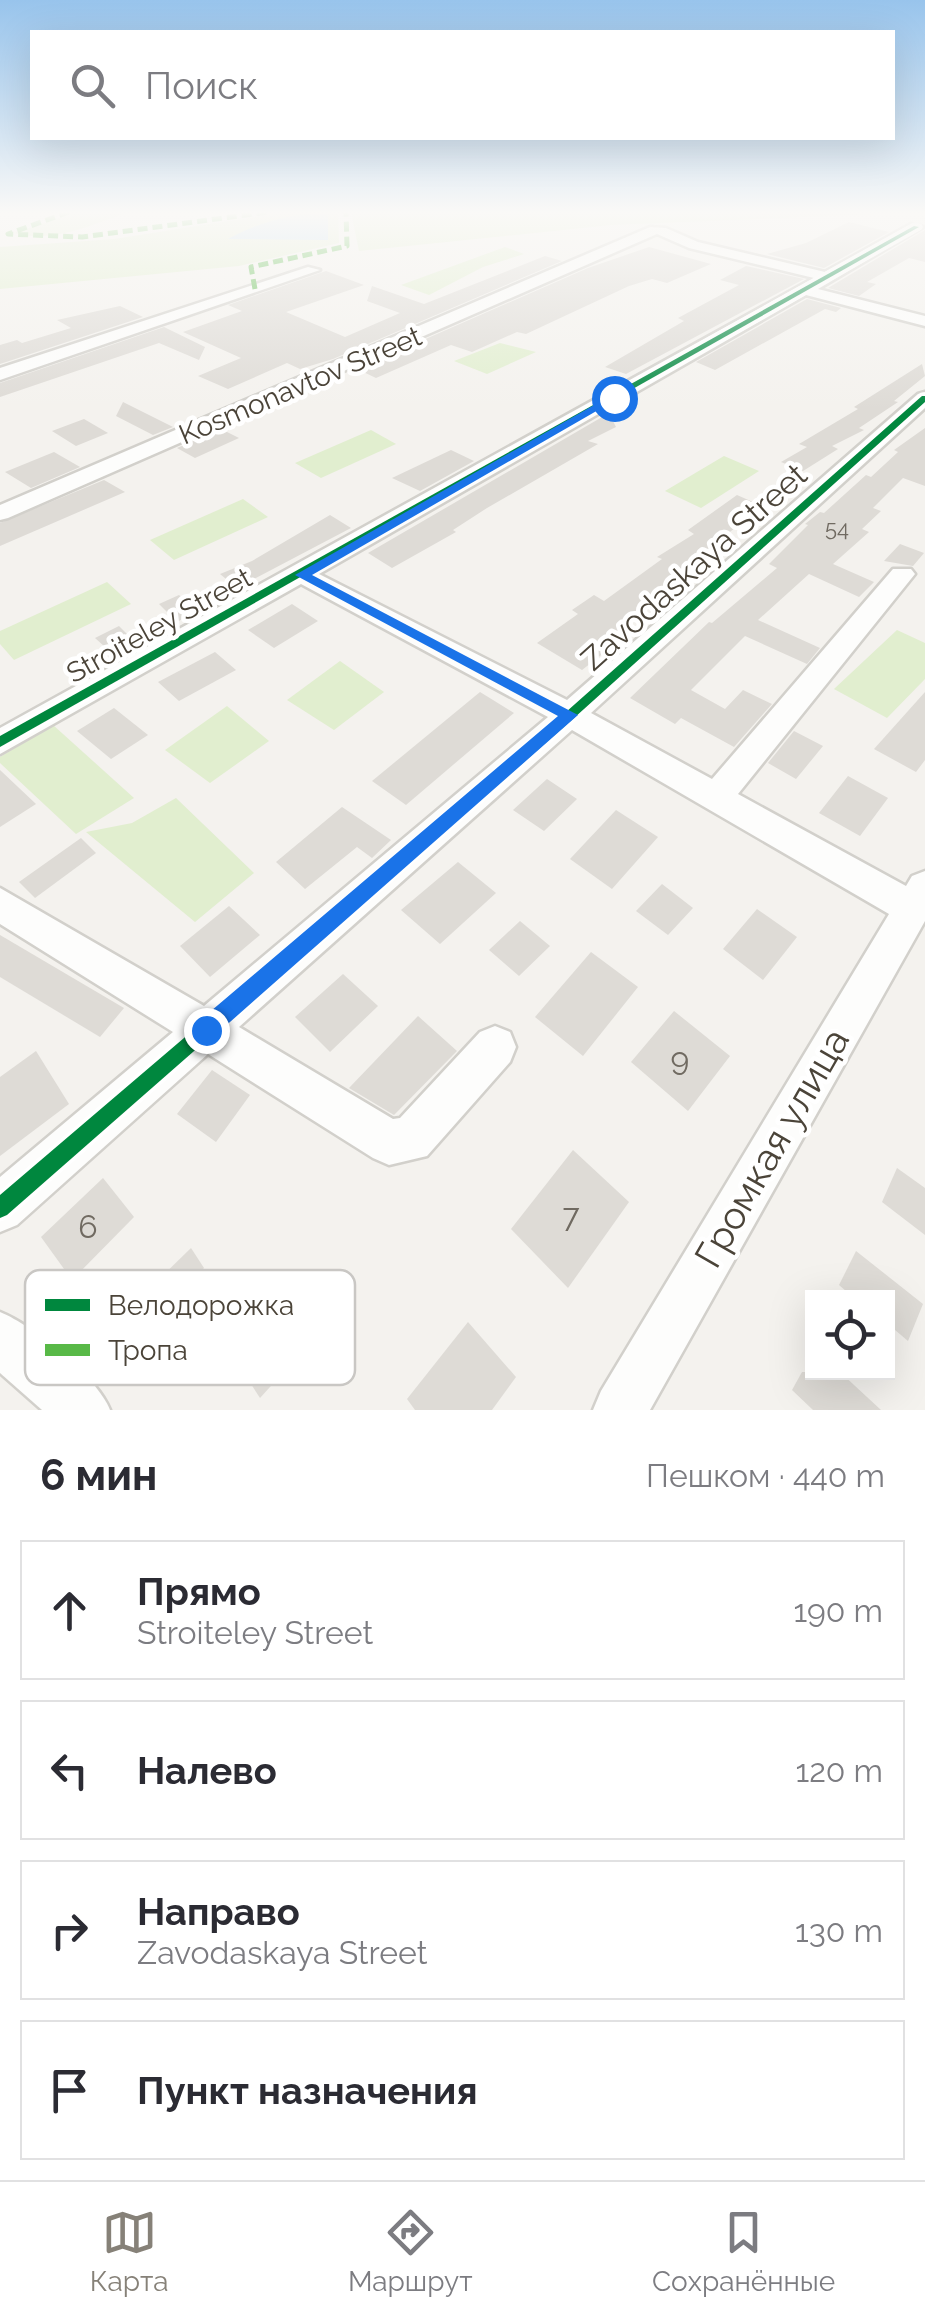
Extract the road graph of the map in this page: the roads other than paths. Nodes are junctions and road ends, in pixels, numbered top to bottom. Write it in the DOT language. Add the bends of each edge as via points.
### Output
graph roads {
  1 [pos="290,278"];
  2 [pos="551,278"];
  3 [pos="821,278"];
  4 [pos="800,289"];
  5 [pos="925,320"];
  6 [pos="0,374"];
  7 [pos="925,398"];
  8 [pos="0,513"];
  9 [pos="902,574"];
  10 [pos="302,575"];
  11 [pos="570,715"];
  12 [pos="0,742"];
  13 [pos="716,797"];
  14 [pos="918,898"];
  15 [pos="0,904"];
  16 [pos="206,1030"];
  17 [pos="495,1048"];
  18 [pos="0,1208"];
  19 [pos="0,1338"];
  20 [pos="25,1360"];
  21 [pos="54,1385"];
  22 [pos="83,1410"];
  23 [pos="620,1410"];
  1 -- 6 [label="street"];
  2 -- 8 [label="street, Kosmonavtov Street"];
  3 -- 4 [label="street, Stroiteley Street"];
  4 -- 5 [label="street"];
  4 -- 10 [label="street, Stroiteley Street"];
  7 -- 11 [label="street, Zavodaskaya Street"];
  9 -- 13 [label="street"];
  10 -- 11 [label="street"];
  10 -- 12 [label="street, Stroiteley Street"];
  11 -- 13 [label="street"];
  11 -- 16 [label="street, Zavodaskaya Street"];
  13 -- 14 [label="street"];
  14 -- 23 [label="street, Громкая улица"];
  15 -- 16 [label="street"];
  16 -- 17 [label="street" via="388,1142 411,1140"];
  16 -- 18 [label="street, Zavodaskaya Street"];
  19 -- 20 [label="street"];
  21 -- 22 [label="street"];
}
